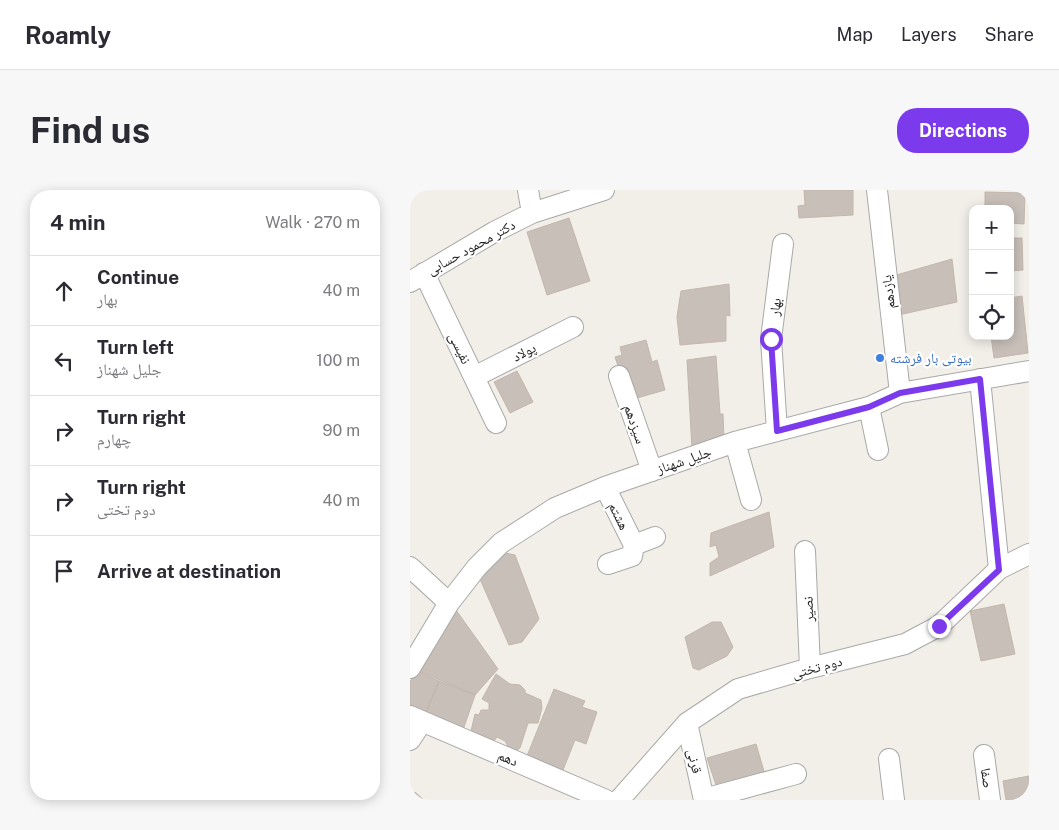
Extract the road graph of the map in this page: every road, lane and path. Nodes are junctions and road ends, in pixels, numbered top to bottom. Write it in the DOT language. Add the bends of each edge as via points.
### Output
graph roads {
  1 [pos="528,190"];
  2 [pos="556,190"];
  3 [pos="604,190"];
  4 [pos="877,190"];
  5 [pos="532,213"];
  6 [pos="783,244"];
  7 [pos="417,277"];
  8 [pos="574,327"];
  9 [pos="1029,372"];
  10 [pos="619,376"];
  11 [pos="474,377"];
  12 [pos="980,379"];
  13 [pos="900,393"];
  14 [pos="869,407"];
  15 [pos="496,423"];
  16 [pos="777,431"];
  17 [pos="735,442"];
  18 [pos="878,450"];
  19 [pos="652,471"];
  20 [pos="605,487"];
  21 [pos="751,500"];
  22 [pos="655,536"];
  23 [pos="634,545"];
  24 [pos="806,551"];
  25 [pos="1029,554"];
  26 [pos="608,564"];
  27 [pos="410,567"];
  28 [pos="999,570"];
  29 [pos="449,603"];
  30 [pos="410,668"];
  31 [pos="810,668"];
  32 [pos="416,719"];
  33 [pos="687,723"];
  34 [pos="410,740"];
  35 [pos="984,755"];
  36 [pos="888,758"];
  37 [pos="796,774"];
  38 [pos="606,800"];
  39 [pos="619,800"];
  40 [pos="704,800"];
  41 [pos="894,800"];
  42 [pos="990,800"];
  1 -- 5 [label="street"];
  2 -- 5 [label="street"];
  3 -- 5 [label="street"];
  4 -- 13 [label="street, یازدهم"];
  5 -- 7 [label="street, دکتر محمود حسابی"];
  6 -- 16 [label="street, بهار" via="771,339"];
  7 -- 11 [label="street, نفیسی"];
  8 -- 11 [label="street, پولاد"];
  9 -- 12 [label="street, جلیل شهناز"];
  10 -- 19 [label="street, سیزدهم"];
  11 -- 15 [label="street, نفیسی"];
  12 -- 13 [label="street, جلیل شهناز"];
  12 -- 28 [label="street"];
  13 -- 14 [label="street, جلیل شهناز"];
  14 -- 16 [label="street, جلیل شهناز"];
  14 -- 18 [label="street"];
  16 -- 17 [label="street, جلیل شهناز"];
  17 -- 19 [label="street, جلیل شهناز"];
  17 -- 21 [label="street"];
  19 -- 20 [label="street, جلیل شهناز"];
  20 -- 23 [label="street, هشتم"];
  20 -- 29 [label="street, جلیل شهناز" via="555,508 501,543"];
  22 -- 23 [label="street"];
  23 -- 26 [label="street" via="632,556"];
  24 -- 31 [label="street, نصیر"];
  25 -- 28 [label="street, دوم تختی"];
  27 -- 29 [label="street"];
  28 -- 31 [label="street, دوم تختی" via="939,626 926,634 905,644"];
  29 -- 30 [label="street, جلیل شهناز"];
  31 -- 33 [label="street, دوم تختی" via="738,689"];
  32 -- 34 [label="street"];
  32 -- 38 [label="street, دهم"];
  33 -- 39 [label="street, دوم تختی"];
  33 -- 40 [label="street, قرنی"];
  35 -- 42 [label="street, صفا"];
  36 -- 41 [label="street"];
  37 -- 40 [label="street"];
}
